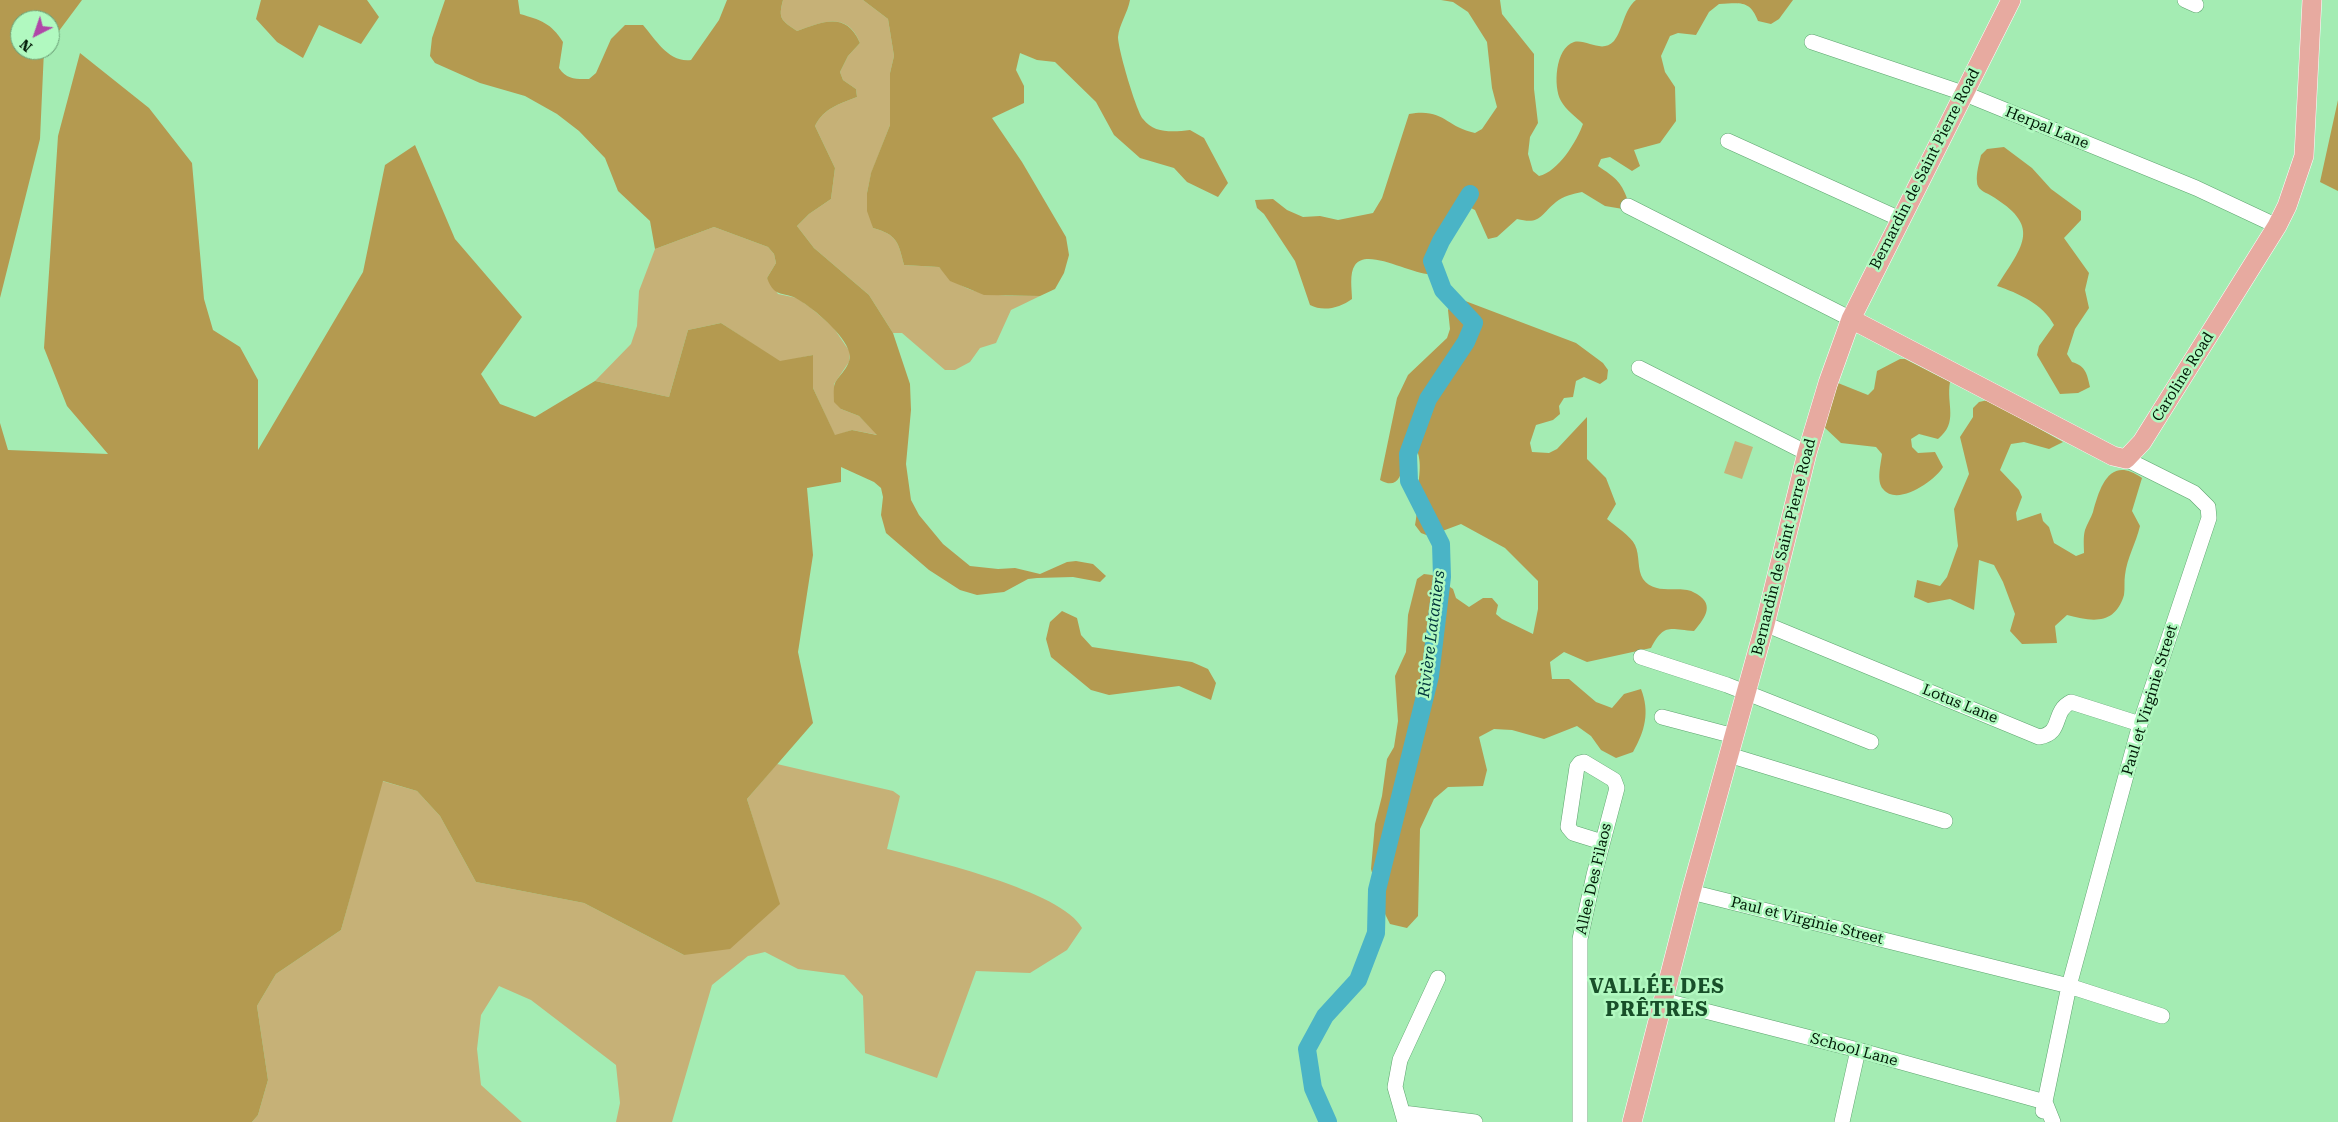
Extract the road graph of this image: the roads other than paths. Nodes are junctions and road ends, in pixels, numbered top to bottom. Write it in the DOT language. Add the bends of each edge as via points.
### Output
graph roads {
  1 [pos="2011,0"];
  2 [pos="2312,0"];
  3 [pos="1812,42"];
  4 [pos="1963,94"];
  5 [pos="1728,141"];
  6 [pos="1628,206"];
  7 [pos="1900,219"];
  8 [pos="2277,226"];
  9 [pos="1850,319"];
  10 [pos="1639,368"];
  11 [pos="1808,453"];
  12 [pos="2126,459"];
  13 [pos="1765,624"];
  14 [pos="1641,657"];
  15 [pos="1746,694"];
  16 [pos="1662,717"];
  17 [pos="2140,724"];
  18 [pos="1734,736"];
  19 [pos="1871,742"];
  20 [pos="1729,755"];
  21 [pos="1945,821"];
  22 [pos="1602,842"];
  23 [pos="1691,892"];
  24 [pos="1438,978"];
  25 [pos="2069,986"];
  26 [pos="1662,1000"];
  27 [pos="2162,1016"];
  28 [pos="1858,1050"];
  29 [pos="2045,1102"];
  30 [pos="1404,1118"];
  31 [pos="1474,1122"];
  32 [pos="1580,1122"];
  33 [pos="1632,1122"];
  34 [pos="1842,1122"];
  35 [pos="2041,1122"];
  36 [pos="2053,1122"];
  1 -- 4 [label="main road, Bernardin de Saint Pierre Road"];
  2 -- 8 [label="main road, Caroline Road" via="2304,156"];
  3 -- 4 [label="street, Herpal Lane"];
  4 -- 7 [label="main road, Bernardin de Saint Pierre Road"];
  4 -- 8 [label="street, Herpal Lane" via="2196,188"];
  5 -- 7 [label="street"];
  6 -- 9 [label="street"];
  7 -- 9 [label="main road, Bernardin de Saint Pierre Road"];
  8 -- 12 [label="main road, Caroline Road" via="2142,442"];
  9 -- 11 [label="main road, Bernardin de Saint Pierre Road"];
  9 -- 12 [label="main road" via="2113,456"];
  10 -- 11 [label="street"];
  11 -- 13 [label="main road, Bernardin de Saint Pierre Road"];
  12 -- 17 [label="street, Paul et Virginie Street" via="2194,493 2208,507 2209,518"];
  13 -- 15 [label="main road, Bernardin de Saint Pierre Road"];
  13 -- 17 [label="street, Lotus Lane" via="2039,737 2048,736 2055,730 2058,714 2064,705 2071,702"];
  14 -- 15 [label="street" via="1728,685"];
  15 -- 18 [label="main road, Bernardin de Saint Pierre Road"];
  15 -- 19 [label="street"];
  16 -- 18 [label="street"];
  17 -- 25 [label="street, Paul et Virginie Street"];
  18 -- 20 [label="main road, Bernardin de Saint Pierre Road"];
  20 -- 21 [label="street"];
  20 -- 23 [label="main road, Bernardin de Saint Pierre Road"];
  22 -- 22 [label="street, Allee Des Filaos" via="1616,788 1614,780 1584,762 1580,763 1568,826 1573,833"];
  22 -- 32 [label="street, Allee Des Filaos" via="1580,939"];
  23 -- 25 [label="street, Paul et Virginie Street"];
  23 -- 26 [label="main road, Bernardin de Saint Pierre Road"];
  24 -- 30 [label="street" via="1400,1060 1395,1087"];
  25 -- 27 [label="street"];
  25 -- 29 [label="street, Paul et Virginie Street"];
  26 -- 28 [label="street, School Lane"];
  26 -- 33 [label="main road, Bernardin de Saint Pierre Road"];
  28 -- 29 [label="street, School Lane"];
  28 -- 34 [label="street"];
  29 -- 35 [label="street, Paul et Virginie Street"];
  29 -- 36 [label="street"];
  30 -- 31 [label="street"];
}
